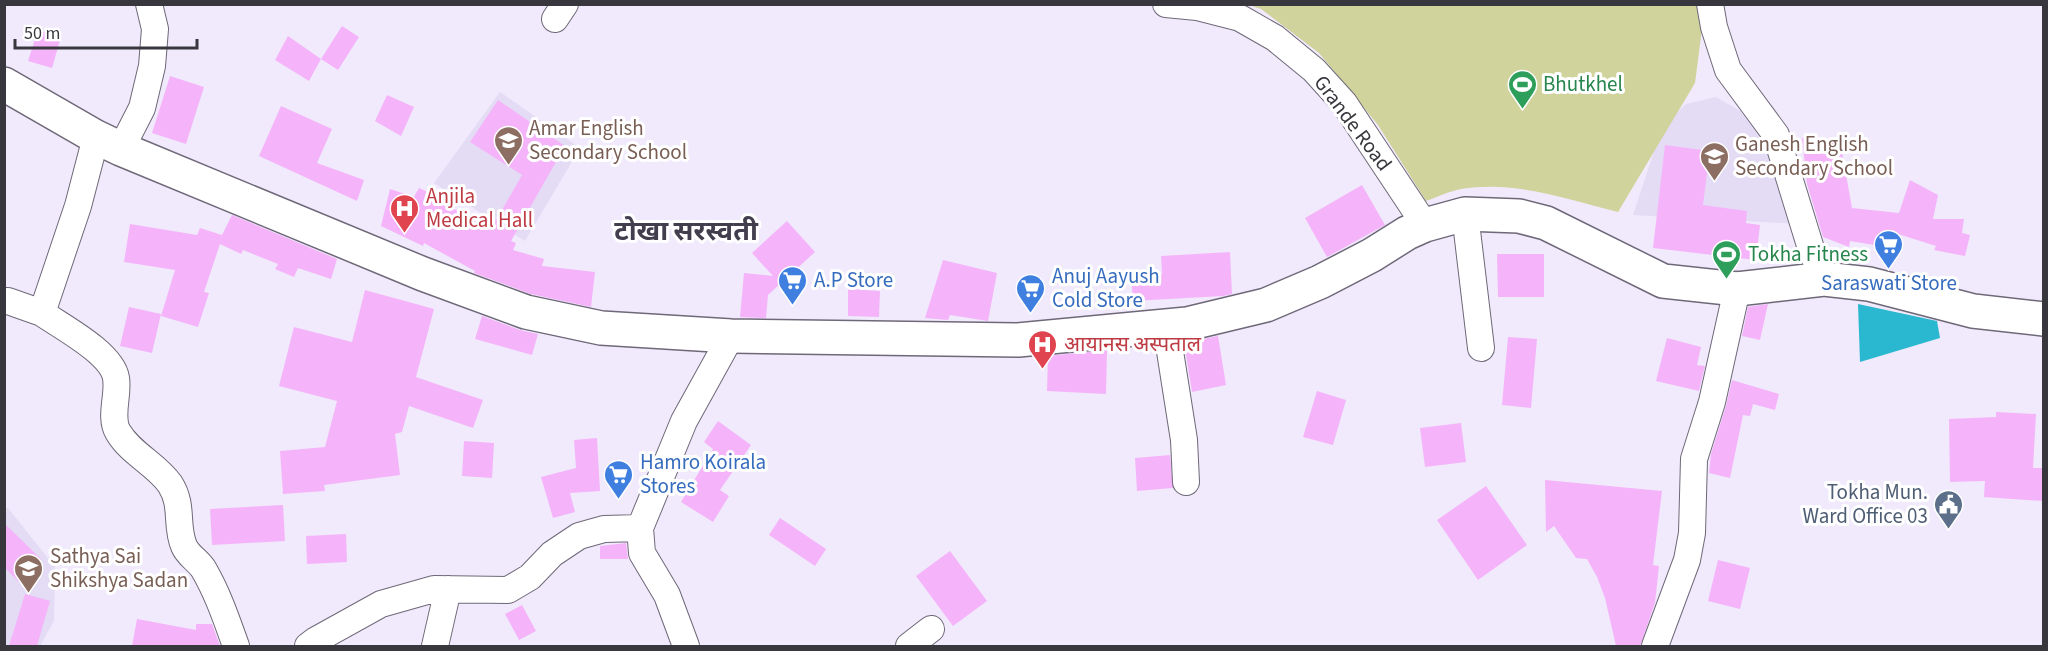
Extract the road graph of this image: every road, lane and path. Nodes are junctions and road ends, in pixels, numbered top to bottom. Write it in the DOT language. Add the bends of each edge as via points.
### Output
graph roads {
  1 [pos="149,4"];
  2 [pos="1167,4"];
  3 [pos="1710,4"];
  4 [pos="4,84"];
  5 [pos="109,143"];
  6 [pos="1465,214"];
  7 [pos="1425,225"];
  8 [pos="1824,279"];
  9 [pos="1737,289"];
  10 [pos="4,302"];
  11 [pos="42,313"];
  12 [pos="2043,319"];
  13 [pos="1166,326"];
  14 [pos="731,336"];
  15 [pos="1481,348"];
  16 [pos="1185,482"];
  17 [pos="640,528"];
  18 [pos="448,589"];
  19 [pos="931,629"];
  20 [pos="236,646"];
  21 [pos="309,646"];
  22 [pos="435,646"];
  23 [pos="686,646"];
  24 [pos="911,646"];
  25 [pos="1655,646"];
  1 -- 5 [label="street" via="155,29 152,66 142,108"];
  2 -- 7 [label="street, Grande Road" via="1240,18 1275,38 1314,70 1344,103"];
  3 -- 8 [label="street" via="1728,70 1776,135"];
  4 -- 5 [label="main road"];
  5 -- 11 [label="street" via="78,206"];
  5 -- 14 [label="main road" via="423,274 526,312 602,328"];
  6 -- 7 [label="main road"];
  6 -- 9 [label="main road" via="1519,216 1546,223 1663,281"];
  6 -- 15 [label="street"];
  7 -- 13 [label="main road" via="1320,282 1266,305"];
  8 -- 9 [label="main road"];
  8 -- 12 [label="main road" via="1869,285 1973,310"];
  9 -- 25 [label="street" via="1712,402 1694,459 1692,533 1687,560"];
  10 -- 11 [label="street"];
  11 -- 20 [label="street" via="99,352 112,367 116,378 116,430 169,483 178,501 183,544 204,568"];
  13 -- 14 [label="main road" via="1018,340"];
  13 -- 16 [label="street" via="1184,440"];
  14 -- 17 [label="street" via="684,421"];
  17 -- 18 [label="street" via="604,529 579,536 508,590"];
  17 -- 23 [label="street" via="642,552 667,595"];
  18 -- 21 [label="street" via="434,589 381,604"];
  18 -- 22 [label="street"];
  19 -- 24 [label="street"];
}
